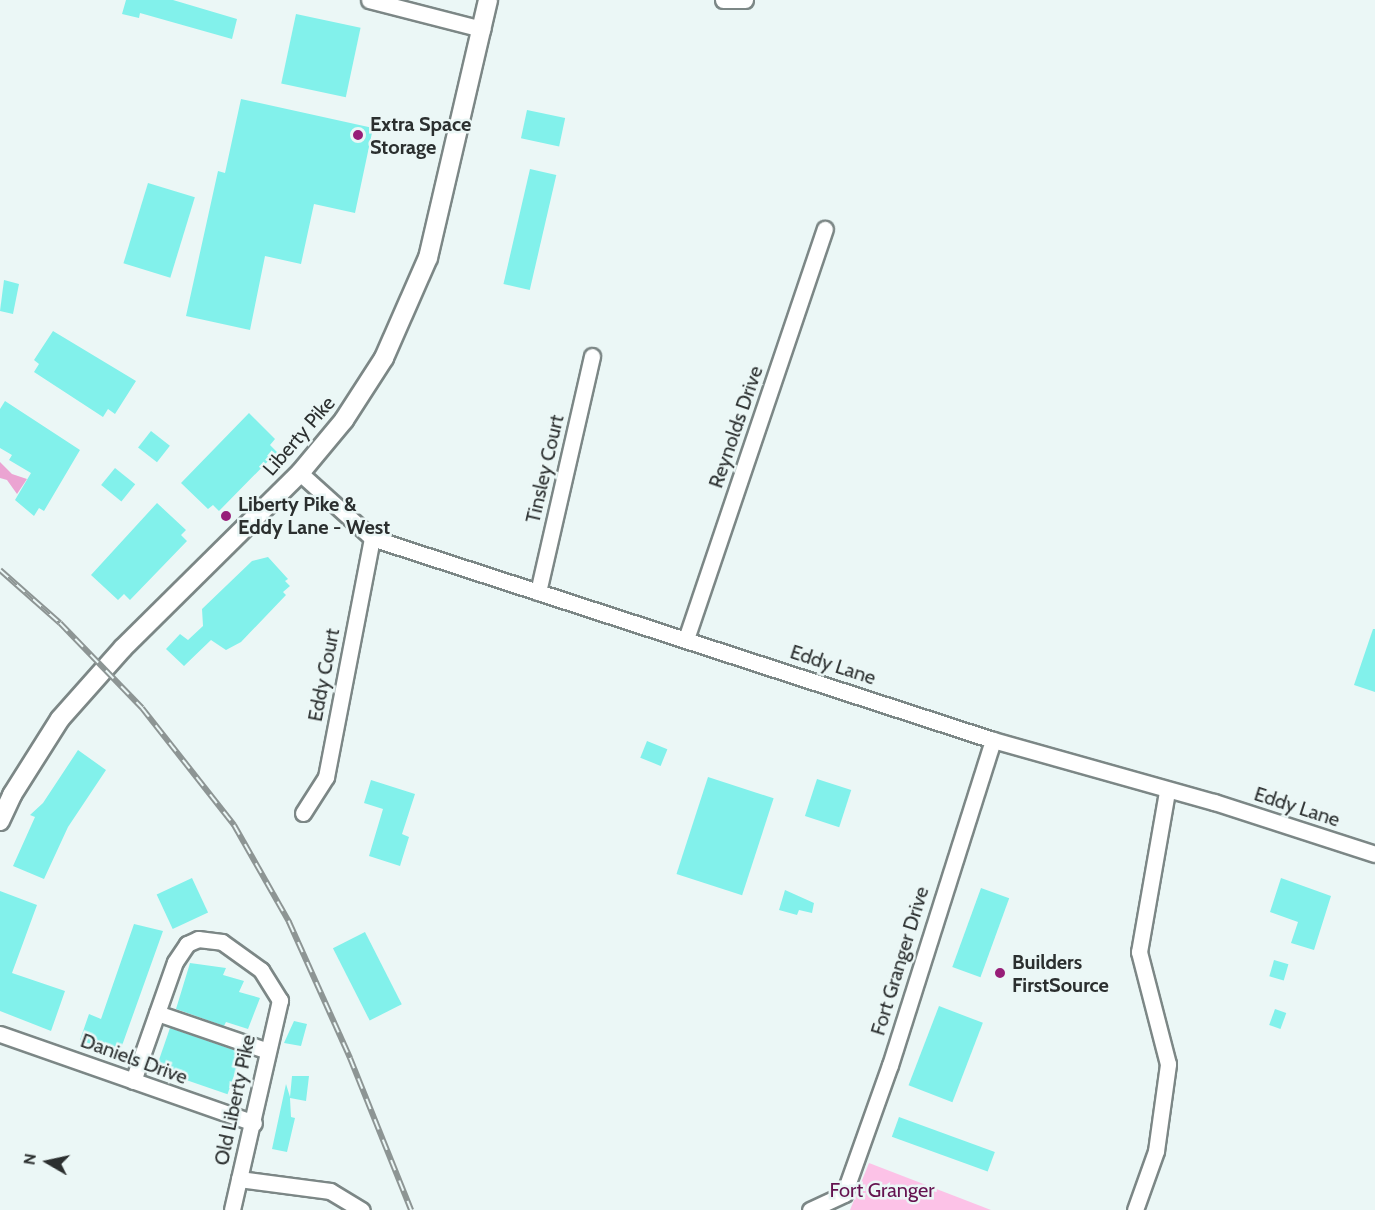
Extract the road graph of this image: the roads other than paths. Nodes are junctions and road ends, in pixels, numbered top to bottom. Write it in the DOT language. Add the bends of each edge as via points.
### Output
graph roads {
  1 [pos="369,0"];
  2 [pos="488,0"];
  3 [pos="723,0"];
  4 [pos="745,0"];
  5 [pos="482,29"];
  6 [pos="825,229"];
  7 [pos="592,356"];
  8 [pos="300,473"];
  9 [pos="372,538"];
  10 [pos="538,592"];
  11 [pos="687,639"];
  12 [pos="993,740"];
  13 [pos="1167,790"];
  14 [pos="303,813"];
  15 [pos="0,821"];
  16 [pos="1375,854"];
  17 [pos="157,1013"];
  18 [pos="0,1034"];
  19 [pos="268,1051"];
  20 [pos="133,1081"];
  21 [pos="254,1123"];
  22 [pos="239,1179"];
  23 [pos="844,1194"];
  24 [pos="232,1210"];
  25 [pos="362,1210"];
  26 [pos="810,1210"];
  27 [pos="839,1210"];
  28 [pos="1135,1210"];
  1 -- 5 [label="street"];
  2 -- 5 [label="street, Liberty Pike"];
  3 -- 4 [label="street"];
  5 -- 8 [label="street, Liberty Pike" via="445,199 410,307 365,390"];
  6 -- 11 [label="street, Reynolds Drive"];
  7 -- 10 [label="street, Tinsley Court"];
  8 -- 9 [label="street, Eddy Lane"];
  8 -- 15 [label="street, Liberty Pike" via="90,683 38,753"];
  9 -- 10 [label="street, Eddy Lane"];
  9 -- 14 [label="street, Eddy Court" via="326,777"];
  10 -- 11 [label="street, Eddy Lane"];
  11 -- 12 [label="street, Eddy Lane"];
  12 -- 13 [label="street, Eddy Lane"];
  12 -- 23 [label="street, Fort Granger Drive" via="890,1065"];
  13 -- 16 [label="street, Eddy Lane"];
  13 -- 28 [label="street" via="1139,952 1168,1064 1156,1151"];
  17 -- 19 [label="street"];
  17 -- 19 [label="street, Old Liberty Pike" via="175,962 187,944 198,939 222,942 261,970 280,1000"];
  17 -- 20 [label="street"];
  18 -- 20 [label="street, Daniels Drive"];
  19 -- 21 [label="street, Old Liberty Pike"];
  20 -- 21 [label="street, Daniels Drive"];
  21 -- 22 [label="street, Old Liberty Pike"];
  22 -- 24 [label="street, Old Liberty Pike"];
  22 -- 25 [label="street" via="330,1191"];
  23 -- 26 [label="street"];
  23 -- 27 [label="street, Fort Granger Drive"];
}
